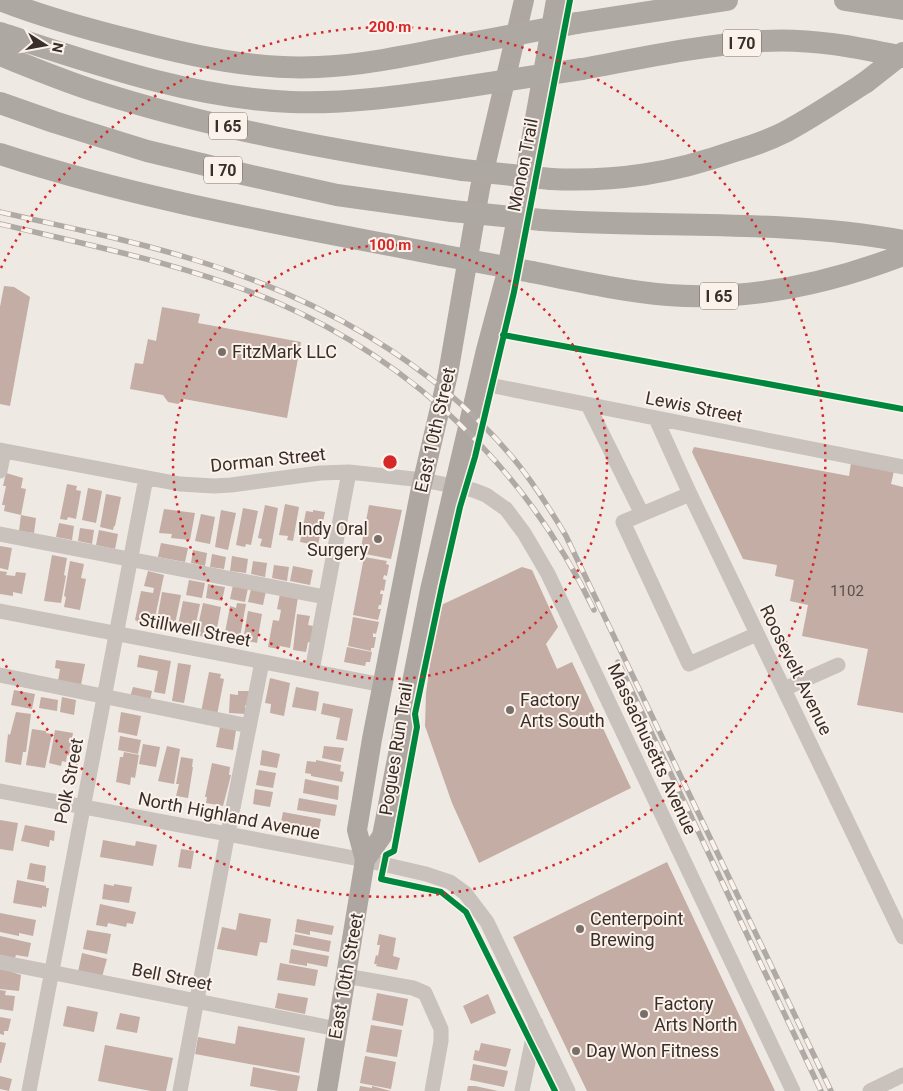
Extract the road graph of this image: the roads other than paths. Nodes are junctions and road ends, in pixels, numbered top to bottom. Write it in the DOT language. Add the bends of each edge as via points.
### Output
graph roads {
  1 [pos="0,0"];
  2 [pos="556,0"];
  3 [pos="658,0"];
  4 [pos="727,0"];
  5 [pos="845,0"];
  6 [pos="523,1"];
  7 [pos="903,9"];
  8 [pos="576,23"];
  9 [pos="0,33"];
  10 [pos="903,53"];
  11 [pos="0,55"];
  12 [pos="903,57"];
  13 [pos="0,103"];
  14 [pos="0,154"];
  15 [pos="903,241"];
  16 [pos="903,255"];
  17 [pos="478,384"];
  18 [pos="588,405"];
  19 [pos="656,419"];
  20 [pos="2,450"];
  21 [pos="903,467"];
  22 [pos="0,471"];
  23 [pos="349,472"];
  24 [pos="146,478"];
  25 [pos="423,480"];
  26 [pos="454,486"];
  27 [pos="690,494"];
  28 [pos="642,514"];
  29 [pos="0,534"];
  30 [pos="130,559"];
  31 [pos="325,596"];
  32 [pos="0,611"];
  33 [pos="116,634"];
  34 [pos="757,634"];
  35 [pos="262,662"];
  36 [pos="838,665"];
  37 [pos="312,672"];
  38 [pos="0,675"];
  39 [pos="383,685"];
  40 [pos="784,689"];
  41 [pos="104,695"];
  42 [pos="249,726"];
  43 [pos="0,791"];
  44 [pos="83,808"];
  45 [pos="228,835"];
  46 [pos="365,860"];
  47 [pos="903,938"];
  48 [pos="0,962"];
  49 [pos="52,973"];
  50 [pos="346,976"];
  51 [pos="197,1001"];
  52 [pos="536,1023"];
  53 [pos="337,1028"];
  54 [pos="903,1075"];
  55 [pos="29,1091"];
  56 [pos="180,1091"];
  57 [pos="327,1091"];
  58 [pos="432,1091"];
  59 [pos="522,1091"];
  60 [pos="568,1091"];
  61 [pos="793,1091"];
  62 [pos="870,1091"];
  1 -- 8 [label="highway, bridge" via="118,37 214,59 286,68 350,65"];
  2 -- 17 [label="main road, East 10th Street" via="522,192"];
  3 -- 8 [label="highway"];
  4 -- 8 [label="highway"];
  5 -- 7 [label="highway"];
  6 -- 25 [label="main road, East 10th Street" via="480,188 446,382"];
  9 -- 12 [label="highway, I 70, bridge" via="160,82 252,99 290,102 400,96 582,69 682,50 764,41 853,46"];
  10 -- 11 [label="highway, I 65, bridge" via="827,108 784,132 719,157 647,175 611,180 551,179 463,170 314,145 213,123 90,90"];
  13 -- 15 [label="highway, I 70, bridge" via="147,151 337,195 542,220 811,228"];
  14 -- 16 [label="highway, I 65, bridge" via="167,200 613,288 668,295 712,296 798,287 866,269"];
  17 -- 18 [label="street, Lewis Street"];
  17 -- 26 [label="main road, East 10th Street"];
  18 -- 19 [label="street, Lewis Street"];
  18 -- 28 [label="street"];
  19 -- 21 [label="street, Lewis Street"];
  19 -- 27 [label="street, Roosevelt Avenue"];
  20 -- 22 [label="street"];
  20 -- 24 [label="street, Dorman Street"];
  23 -- 24 [label="street, Dorman Street" via="214,486"];
  23 -- 25 [label="street, Dorman Street"];
  23 -- 31 [label="street"];
  24 -- 30 [label="street, Polk Street"];
  25 -- 26 [label="street, Massachusetts Avenue"];
  25 -- 39 [label="main road, East 10th Street"];
  26 -- 46 [label="main road, East 10th Street" via="430,590 382,836"];
  26 -- 61 [label="street, Massachusetts Avenue" via="486,495 506,509 548,574"];
  27 -- 28 [label="street"];
  27 -- 34 [label="street, Roosevelt Avenue"];
  28 -- 34 [label="street" via="623,522 689,664"];
  29 -- 30 [label="street"];
  30 -- 31 [label="street"];
  30 -- 33 [label="street, Polk Street"];
  31 -- 37 [label="street"];
  32 -- 33 [label="street, Stillwell Street"];
  33 -- 35 [label="street, Stillwell Street"];
  33 -- 41 [label="street, Polk Street"];
  34 -- 40 [label="street, Roosevelt Avenue"];
  35 -- 37 [label="street, Stillwell Street"];
  35 -- 42 [label="street"];
  36 -- 40 [label="street"];
  37 -- 39 [label="street, Stillwell Street"];
  38 -- 41 [label="street"];
  39 -- 46 [label="main road, East 10th Street" via="357,830"];
  40 -- 47 [label="street, Roosevelt Avenue"];
  41 -- 42 [label="street"];
  41 -- 44 [label="street, Polk Street"];
  42 -- 45 [label="street"];
  43 -- 44 [label="street, North Highland Avenue"];
  44 -- 45 [label="street, North Highland Avenue"];
  44 -- 49 [label="street, Polk Street"];
  45 -- 46 [label="street, North Highland Avenue"];
  45 -- 51 [label="street"];
  46 -- 50 [label="main road, East 10th Street"];
  46 -- 52 [label="street, North Highland Avenue" via="426,874 450,882 465,892 487,922"];
  48 -- 49 [label="street, Bell Street"];
  49 -- 51 [label="street, Bell Street"];
  49 -- 55 [label="street, Polk Street"];
  50 -- 53 [label="main road, East 10th Street"];
  50 -- 58 [label="street" via="425,993 441,1029"];
  51 -- 53 [label="street, Bell Street"];
  51 -- 56 [label="street"];
  52 -- 59 [label="street"];
  52 -- 60 [label="street"];
  53 -- 57 [label="main road, East 10th Street"];
  54 -- 62 [label="street"];
}
